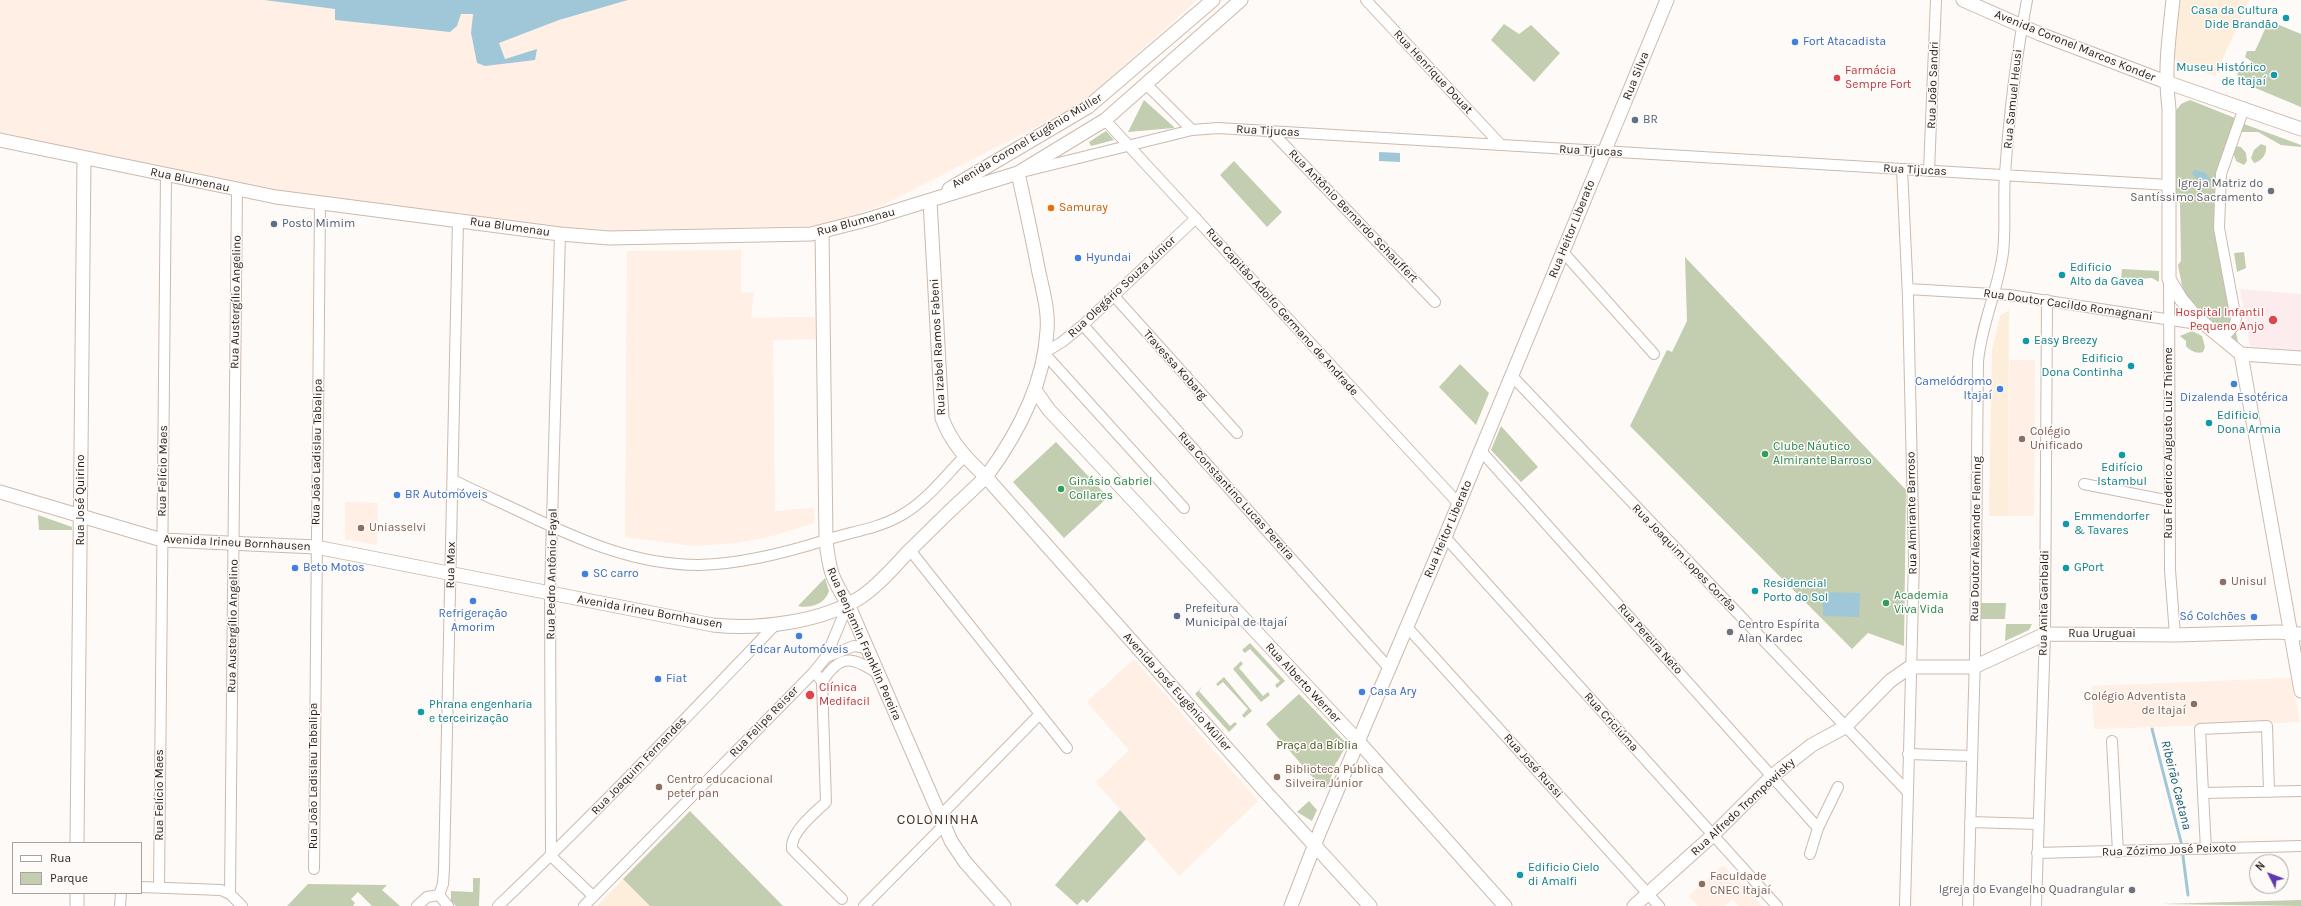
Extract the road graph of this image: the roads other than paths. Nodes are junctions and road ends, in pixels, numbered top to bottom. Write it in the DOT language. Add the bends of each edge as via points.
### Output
graph roads {
  1 [pos="1213,0"];
  2 [pos="1241,0"];
  3 [pos="1366,0"];
  4 [pos="1667,0"];
  5 [pos="1936,0"];
  6 [pos="1963,0"];
  7 [pos="2027,0"];
  8 [pos="2173,0"];
  9 [pos="2022,25"];
  10 [pos="2166,82"];
  11 [pos="1146,84"];
  12 [pos="2244,108"];
  13 [pos="1105,120"];
  14 [pos="2301,129"];
  15 [pos="1192,130"];
  16 [pos="1271,131"];
  17 [pos="0,140"];
  18 [pos="1501,145"];
  19 [pos="1129,146"];
  20 [pos="1605,151"];
  21 [pos="84,158"];
  22 [pos="1902,169"];
  23 [pos="1929,171"];
  24 [pos="1018,173"];
  25 [pos="166,175"];
  26 [pos="2005,175"];
  27 [pos="2169,185"];
  28 [pos="238,190"];
  29 [pos="930,201"];
  30 [pos="320,203"];
  31 [pos="1196,218"];
  32 [pos="458,220"];
  33 [pos="822,232"];
  34 [pos="560,234"];
  35 [pos="1563,252"];
  36 [pos="2169,279"];
  37 [pos="1908,289"];
  38 [pos="1994,294"];
  39 [pos="1114,296"];
  40 [pos="2047,300"];
  41 [pos="1435,302"];
  42 [pos="2169,319"];
  43 [pos="1083,325"];
  44 [pos="2204,325"];
  45 [pos="2216,334"];
  46 [pos="1044,353"];
  47 [pos="1654,354"];
  48 [pos="2241,354"];
  49 [pos="2301,358"];
  50 [pos="1512,376"];
  51 [pos="1035,390"];
  52 [pos="1237,433"];
  53 [pos="1481,451"];
  54 [pos="964,457"];
  55 [pos="986,477"];
  56 [pos="452,480"];
  57 [pos="2084,484"];
  58 [pos="0,492"];
  59 [pos="2170,501"];
  60 [pos="1459,504"];
  61 [pos="1184,508"];
  62 [pos="81,516"];
  63 [pos="552,528"];
  64 [pos="1445,537"];
  65 [pos="162,540"];
  66 [pos="826,540"];
  67 [pos="234,543"];
  68 [pos="316,547"];
  69 [pos="910,550"];
  70 [pos="451,572"];
  71 [pos="550,593"];
  72 [pos="848,604"];
  73 [pos="777,623"];
  74 [pos="1407,627"];
  75 [pos="2296,633"];
  76 [pos="2045,634"];
  77 [pos="2175,635"];
  78 [pos="867,648"];
  79 [pos="826,657"];
  80 [pos="1910,667"];
  81 [pos="1974,667"];
  82 [pos="1389,668"];
  83 [pos="813,673"];
  84 [pos="877,673"];
  85 [pos="822,682"];
  86 [pos="2301,691"];
  87 [pos="1040,714"];
  88 [pos="1845,727"];
  89 [pos="1358,741"];
  90 [pos="2112,741"];
  91 [pos="1067,748"];
  92 [pos="1908,754"];
  93 [pos="1972,756"];
  94 [pos="1772,776"];
  95 [pos="1838,787"];
  96 [pos="1907,791"];
  97 [pos="2301,791"];
  98 [pos="2269,792"];
  99 [pos="2203,794"];
  100 [pos="942,821"];
  101 [pos="1970,822"];
  102 [pos="2037,824"];
  103 [pos="1818,828"];
  104 [pos="1713,835"];
  105 [pos="77,842"];
  106 [pos="1314,846"];
  107 [pos="2301,846"];
  108 [pos="2206,849"];
  109 [pos="2118,852"];
  110 [pos="2037,853"];
  111 [pos="1810,854"];
  112 [pos="551,856"];
  113 [pos="314,869"];
  114 [pos="142,887"];
  115 [pos="159,887"];
  116 [pos="1648,893"];
  117 [pos="77,894"];
  118 [pos="120,894"];
  119 [pos="230,894"];
  120 [pos="439,895"];
  121 [pos="593,896"];
  122 [pos="842,899"];
  123 [pos="77,906"];
  124 [pos="120,906"];
  125 [pos="242,906"];
  126 [pos="417,906"];
  127 [pos="448,906"];
  128 [pos="498,906"];
  129 [pos="584,906"];
  130 [pos="864,906"];
  131 [pos="1004,906"];
  132 [pos="1291,906"];
  133 [pos="1370,906"];
  134 [pos="1505,906"];
  135 [pos="1634,906"];
  136 [pos="1659,906"];
  137 [pos="1777,906"];
  138 [pos="1905,906"];
  139 [pos="1968,906"];
  140 [pos="2036,906"];
  1 -- 29 [label="main road, Avenida Coronel Eugênio Müller" via="1088,107"];
  2 -- 11 [label="main road, Avenida Coronel Eugênio Müller"];
  3 -- 18 [label="street, Rua Henrique Douat"];
  4 -- 20 [label="main road, Rua Silva"];
  5 -- 23 [label="street, Rua João Sandri"];
  6 -- 9 [label="main road, Avenida Coronel Marcos Konder"];
  7 -- 9 [label="street, Rua Samuel Heusi"];
  8 -- 10 [label="main road, Rua Frederico Augusto Luiz Thieme" via="2166,53"];
  9 -- 10 [label="main road, Avenida Coronel Marcos Konder"];
  9 -- 26 [label="street, Rua Samuel Heusi"];
  10 -- 12 [label="main road, Avenida Coronel Marcos Konder" via="2221,103"];
  10 -- 27 [label="main road, Rua Frederico Augusto Luiz Thieme" via="2169,109"];
  11 -- 13 [label="main road, Avenida Coronel Eugênio Müller"];
  11 -- 15 [label="street"];
  12 -- 14 [label="main road, Avenida Coronel Marcos Konder"];
  12 -- 45 [label="street" via="2221,174 2219,228 2236,319 2230,331 2224,335"];
  13 -- 19 [label="street, Rua Capitão Adolfo Germano de Andrade"];
  13 -- 24 [label="main road, Avenida Coronel Eugênio Müller"];
  15 -- 16 [label="street, Rua Tijucas" via="1218,128"];
  15 -- 19 [label="street, Rua Tijucas"];
  16 -- 18 [label="street, Rua Tijucas"];
  16 -- 41 [label="street, Rua Antônio Bernardo Schauffert"];
  17 -- 21 [label="main road, Rua Blumenau"];
  18 -- 20 [label="street, Rua Tijucas"];
  19 -- 24 [label="street, Rua Tijucas"];
  19 -- 31 [label="street, Rua Capitão Adolfo Germano de Andrade"];
  20 -- 22 [label="street, Rua Tijucas"];
  20 -- 35 [label="main road, Rua Heitor Liberato"];
  21 -- 25 [label="main road, Rua Blumenau"];
  21 -- 62 [label="main road, Rua José Quirino"];
  22 -- 23 [label="street, Rua Tijucas"];
  22 -- 37 [label="street, Rua Almirante Barroso"];
  23 -- 26 [label="street, Rua Tijucas"];
  24 -- 29 [label="main road, Rua Blumenau"];
  24 -- 46 [label="main road, Avenida Irineu Bornhausen" via="1045,302 1047,330"];
  25 -- 28 [label="main road, Rua Blumenau"];
  25 -- 65 [label="street, Rua Felício Maes"];
  26 -- 27 [label="street, Rua Tijucas"];
  26 -- 38 [label="street, Rua Doutor Alexandre Fleming" via="2003,247"];
  27 -- 36 [label="main road, Rua Frederico Augusto Luiz Thieme"];
  28 -- 30 [label="main road, Rua Blumenau"];
  28 -- 67 [label="street, Rua Austergílio Angelino"];
  29 -- 33 [label="main road, Rua Blumenau"];
  29 -- 54 [label="main road, Rua Izabel Ramos Fabeni" via="942,418 949,438"];
  30 -- 32 [label="main road, Rua Blumenau"];
  30 -- 68 [label="street, Rua João Ladislau Tabalipa"];
  31 -- 39 [label="street, Rua Olegário Souza Júnior"];
  31 -- 60 [label="street, Rua Capitão Adolfo Germano de Andrade"];
  32 -- 34 [label="main road, Rua Blumenau"];
  32 -- 56 [label="street, Rua Max"];
  33 -- 34 [label="main road, Rua Blumenau" via="795,236 625,238"];
  33 -- 66 [label="main road, Rua Benjamin Franklin Pereira"];
  34 -- 63 [label="street, Rua Pedro Antônio Fayal"];
  35 -- 47 [label="street"];
  35 -- 50 [label="main road, Rua Heitor Liberato"];
  36 -- 42 [label="street, Rua Frederico Augusto Luiz Thieme"];
  36 -- 44 [label="main road" via="2184,304"];
  37 -- 38 [label="street, Rua Doutor Cacildo Romagnani"];
  37 -- 80 [label="street, Rua Almirante Barroso" via="1914,560"];
  38 -- 40 [label="street, Rua Doutor Cacildo Romagnani"];
  38 -- 81 [label="street, Rua Doutor Alexandre Fleming" via="1979,348 1978,362"];
  39 -- 43 [label="street, Rua Olegário Souza Júnior"];
  39 -- 52 [label="street, Travessa Kobarg"];
  40 -- 42 [label="street, Rua Doutor Cacildo Romagnani"];
  40 -- 76 [label="street, Rua Anita Garibaldi"];
  42 -- 44 [label="street, Rua Doutor Cacildo Romagnani"];
  42 -- 59 [label="street, Rua Frederico Augusto Luiz Thieme"];
  43 -- 46 [label="street, Rua Olegário Souza Júnior"];
  43 -- 82 [label="street, Rua Constantino Lucas Pereira"];
  44 -- 45 [label="main road"];
  45 -- 48 [label="main road"];
  46 -- 51 [label="main road, Avenida Irineu Bornhausen"];
  46 -- 61 [label="street"];
  48 -- 49 [label="main road"];
  48 -- 75 [label="main road"];
  50 -- 53 [label="main road, Rua Heitor Liberato"];
  50 -- 88 [label="street, Rua Joaquim Lopes Corrêa"];
  51 -- 55 [label="main road, Avenida Irineu Bornhausen"];
  51 -- 89 [label="main road, Rua Alberto Werner" via="1054,415"];
  53 -- 60 [label="main road, Rua Heitor Liberato"];
  53 -- 94 [label="street, Rua Pereira Neto"];
  54 -- 55 [label="main road, Rua Izabel Ramos Fabeni"];
  54 -- 66 [label="street" via="927,497 900,516 875,527"];
  55 -- 69 [label="main road, Avenida Irineu Bornhausen"];
  55 -- 106 [label="main road, Avenida José Eugênio Müller"];
  56 -- 63 [label="street"];
  56 -- 70 [label="street, Rua Max"];
  57 -- 59 [label="street"];
  58 -- 62 [label="main road, Avenida Irineu Bornhausen"];
  59 -- 77 [label="street, Rua Frederico Augusto Luiz Thieme" via="2170,570"];
  60 -- 64 [label="main road, Rua Heitor Liberato"];
  62 -- 65 [label="main road, Avenida Irineu Bornhausen"];
  62 -- 105 [label="main road, Rua José Quirino"];
  63 -- 66 [label="street" via="635,558 698,565 763,557"];
  63 -- 71 [label="street, Rua Pedro Antônio Fayal"];
  64 -- 74 [label="main road, Rua Heitor Liberato"];
  64 -- 104 [label="street, Rua Criciúma"];
  65 -- 67 [label="main road, Avenida Irineu Bornhausen"];
  65 -- 115 [label="street, Rua Felício Maes"];
  66 -- 72 [label="main road, Rua Benjamin Franklin Pereira" via="829,569"];
  67 -- 68 [label="main road, Avenida Irineu Bornhausen"];
  67 -- 119 [label="street, Rua Austergílio Angelino"];
  68 -- 70 [label="main road, Avenida Irineu Bornhausen"];
  68 -- 113 [label="street, Rua João Ladislau Tabalipa"];
  69 -- 72 [label="main road, Avenida Irineu Bornhausen" via="872,589"];
  69 -- 87 [label="street"];
  70 -- 71 [label="main road, Avenida Irineu Bornhausen"];
  70 -- 120 [label="street, Rua Max" via="444,869"];
  71 -- 73 [label="main road, Avenida Irineu Bornhausen" via="714,625"];
  71 -- 112 [label="street, Rua Pedro Antônio Fayal"];
  72 -- 73 [label="main road, Avenida Irineu Bornhausen" via="816,616"];
  72 -- 78 [label="main road, Rua Benjamin Franklin Pereira"];
  72 -- 79 [label="street, Rua Felipe Reiser"];
  73 -- 112 [label="street, Rua Joaquim Fernandes"];
  74 -- 82 [label="main road, Rua Heitor Liberato"];
  74 -- 116 [label="street, Rua José Russi"];
  75 -- 77 [label="main road, Rua Uruguai"];
  75 -- 86 [label="main road"];
  76 -- 77 [label="main road, Rua Uruguai"];
  76 -- 81 [label="main road, Rua Uruguai"];
  76 -- 102 [label="street, Rua Anita Garibaldi"];
  78 -- 79 [label="street, Rua Felipe Reiser" via="854,646"];
  78 -- 84 [label="main road, Rua Benjamin Franklin Pereira"];
  79 -- 83 [label="street, Rua Felipe Reiser"];
  80 -- 81 [label="main road, Rua Uruguai"];
  80 -- 88 [label="main road, Rua Alfredo Trompowisky" via="1890,681"];
  80 -- 92 [label="street, Rua Almirante Barroso"];
  81 -- 93 [label="street, Rua Doutor Alexandre Fleming"];
  82 -- 89 [label="main road, Rua Heitor Liberato"];
  83 -- 85 [label="street"];
  83 -- 121 [label="street, Rua Felipe Reiser"];
  84 -- 85 [label="street" via="860,662 841,661 834,665"];
  84 -- 100 [label="main road, Rua Benjamin Franklin Pereira"];
  85 -- 122 [label="street" via="826,802 797,833 792,844 796,854"];
  87 -- 91 [label="street"];
  87 -- 100 [label="street"];
  88 -- 94 [label="main road, Rua Alfredo Trompowisky" via="1812,745"];
  88 -- 96 [label="street, Rua Joaquim Lopes Corrêa"];
  89 -- 106 [label="main road, Rua Heitor Liberato"];
  89 -- 134 [label="main road, Rua Alberto Werner"];
  90 -- 109 [label="street"];
  92 -- 93 [label="street"];
  92 -- 96 [label="street, Rua Almirante Barroso"];
  93 -- 101 [label="street, Rua Doutor Alexandre Fleming"];
  94 -- 103 [label="street, Rua Pereira Neto"];
  94 -- 104 [label="main road, Rua Alfredo Trompowisky"];
  95 -- 103 [label="street"];
  96 -- 138 [label="street, Rua Almirante Barroso"];
  97 -- 98 [label="street"];
  98 -- 99 [label="street"];
  98 -- 99 [label="street" via="2267,726 2200,728"];
  99 -- 108 [label="street"];
  100 -- 130 [label="street"];
  100 -- 131 [label="main road, Rua Benjamin Franklin Pereira" via="965,862"];
  101 -- 102 [label="street"];
  101 -- 139 [label="street, Rua Doutor Alexandre Fleming"];
  102 -- 110 [label="street, Rua Anita Garibaldi"];
  103 -- 111 [label="street"];
  104 -- 116 [label="main road, Rua Alfredo Trompowisky"];
  104 -- 137 [label="street, Rua Criciúma"];
  106 -- 132 [label="main road, Rua Heitor Liberato"];
  106 -- 133 [label="main road, Avenida José Eugênio Müller"];
  107 -- 108 [label="street, Rua Zózimo José Peixoto"];
  108 -- 109 [label="street, Rua Zózimo José Peixoto"];
  109 -- 110 [label="street, Rua Zózimo José Peixoto"];
  110 -- 140 [label="street, Rua Anita Garibaldi"];
  112 -- 121 [label="street"];
  112 -- 128 [label="street, Rua Joaquim Fernandes"];
  114 -- 115 [label="street"];
  115 -- 119 [label="street" via="221,890"];
  116 -- 135 [label="main road, Rua Alfredo Trompowisky"];
  116 -- 136 [label="street, Rua José Russi"];
  117 -- 123 [label="main road"];
  118 -- 124 [label="street"];
  119 -- 125 [label="street"];
  120 -- 126 [label="street" via="427,897"];
  120 -- 127 [label="street"];
  121 -- 129 [label="street, Rua Felipe Reiser"];
}
